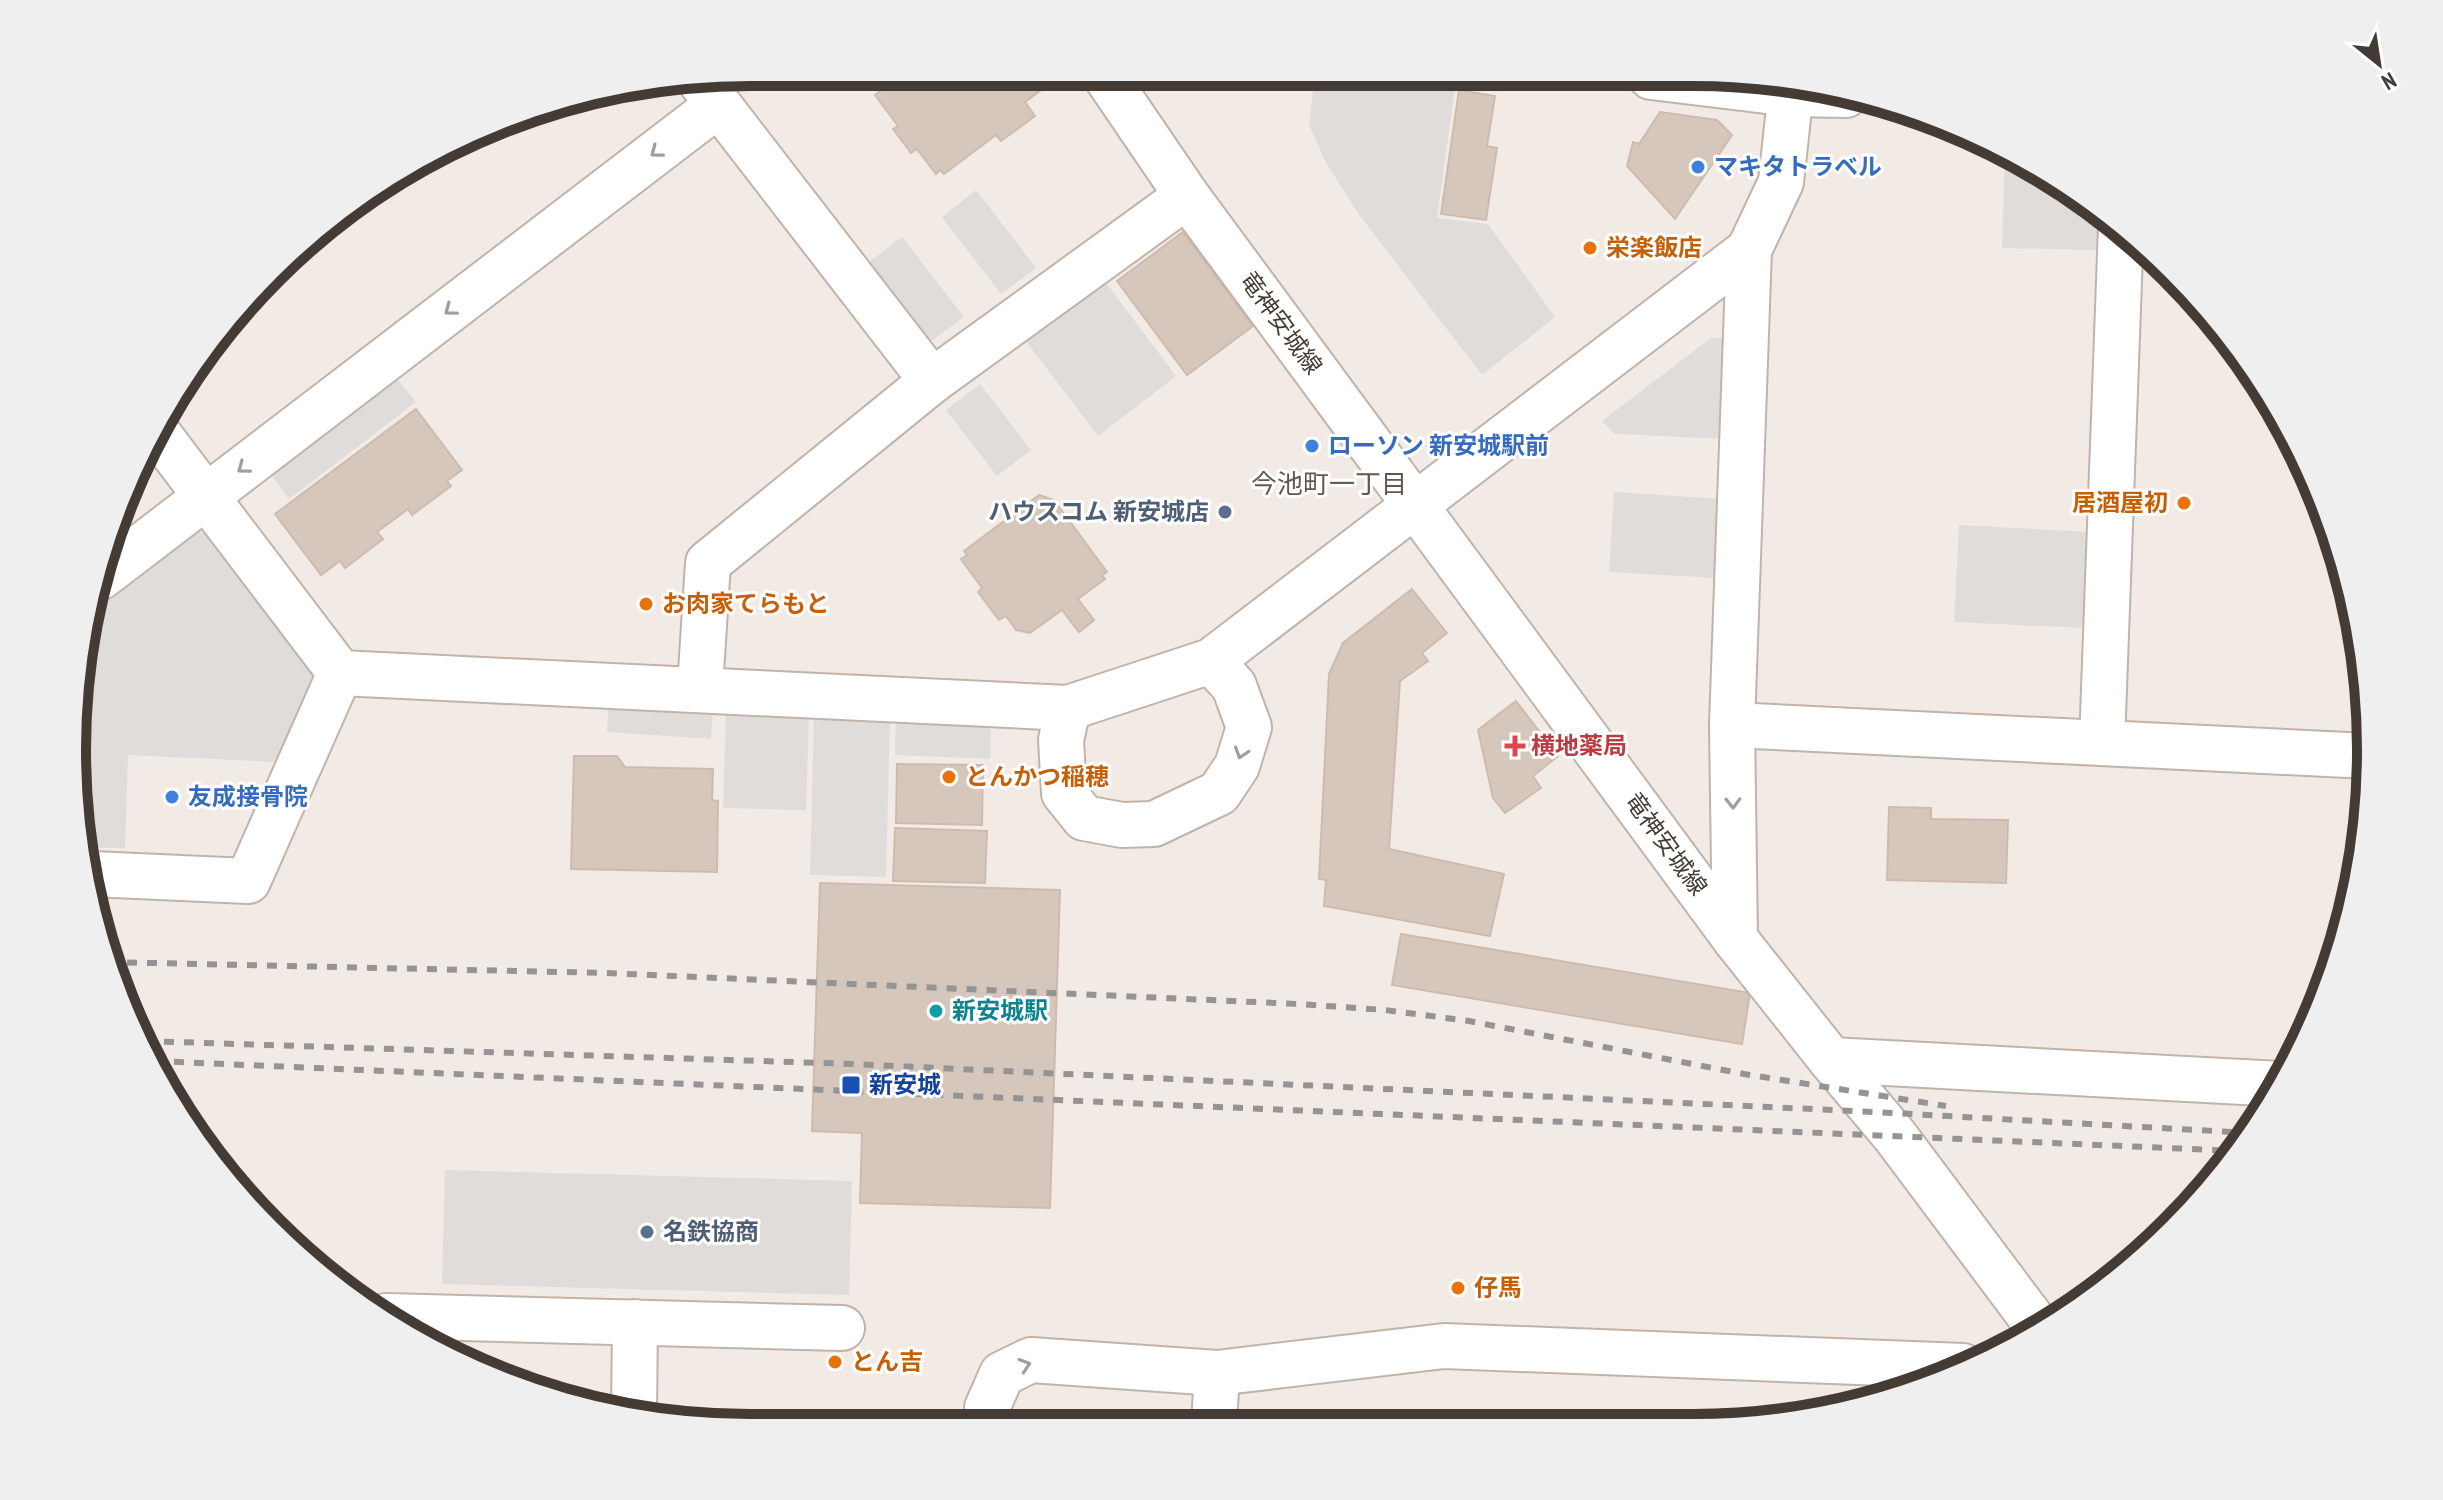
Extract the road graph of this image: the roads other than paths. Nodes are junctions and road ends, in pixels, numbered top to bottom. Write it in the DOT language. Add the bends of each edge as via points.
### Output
graph roads {
  1 [pos="1112,86"];
  2 [pos="709,92"];
  3 [pos="1791,94"];
  4 [pos="1187,196"];
  5 [pos="2120,242"];
  6 [pos="1749,250"];
  7 [pos="932,381"];
  8 [pos="163,440"];
  9 [pos="206,496"];
  10 [pos="1414,504"];
  11 [pos="112,569"];
  12 [pos="1211,661"];
  13 [pos="340,673"];
  14 [pos="700,688"];
  15 [pos="1068,708"];
  16 [pos="1732,725"];
  17 [pos="2102,743"];
  18 [pos="2357,755"];
  19 [pos="98,874"];
  20 [pos="1735,939"];
  21 [pos="1831,1060"];
  22 [pos="2267,1083"];
  23 [pos="404,1316"];
  24 [pos="2033,1320"];
  25 [pos="635,1322"];
  26 [pos="842,1328"];
  27 [pos="1217,1373"];
  28 [pos="1916,1375"];
  29 [pos="1896,1379"];
  30 [pos="634,1403"];
  31 [pos="987,1414"];
  32 [pos="1215,1414"];
  1 -- 4 [label="street, 竜神安城線"];
  2 -- 7 [label="street"];
  2 -- 9 [label="street, one-way"];
  3 -- 6 [label="street" via="1781,182"];
  4 -- 7 [label="street"];
  4 -- 10 [label="street, 竜神安城線"];
  5 -- 17 [label="street"];
  6 -- 10 [label="street"];
  6 -- 16 [label="street"];
  7 -- 14 [label="street" via="708,563"];
  8 -- 9 [label="street"];
  9 -- 11 [label="street"];
  9 -- 13 [label="street"];
  10 -- 12 [label="street"];
  10 -- 20 [label="street, 竜神安城線"];
  12 -- 15 [label="street"];
  12 -- 15 [label="street, one-way" via="1234,686 1249,727 1237,766 1219,793 1154,824 1084,818 1064,793 1061,740"];
  13 -- 14 [label="street"];
  13 -- 19 [label="street" via="248,881"];
  14 -- 15 [label="street"];
  16 -- 17 [label="street"];
  16 -- 20 [label="street, one-way"];
  17 -- 18 [label="street"];
  20 -- 21 [label="street, 竜神安城線"];
  21 -- 22 [label="street"];
  21 -- 24 [label="street, 竜神安城線"];
  23 -- 25 [label="street"];
  25 -- 26 [label="street"];
  25 -- 30 [label="street"];
  27 -- 29 [label="street" via="1444,1346"];
  31 -- 27 [label="street, one-way" via="1002,1374 1031,1360"];
  27 -- 32 [label="street"];
  28 -- 29 [label="street"];
}
